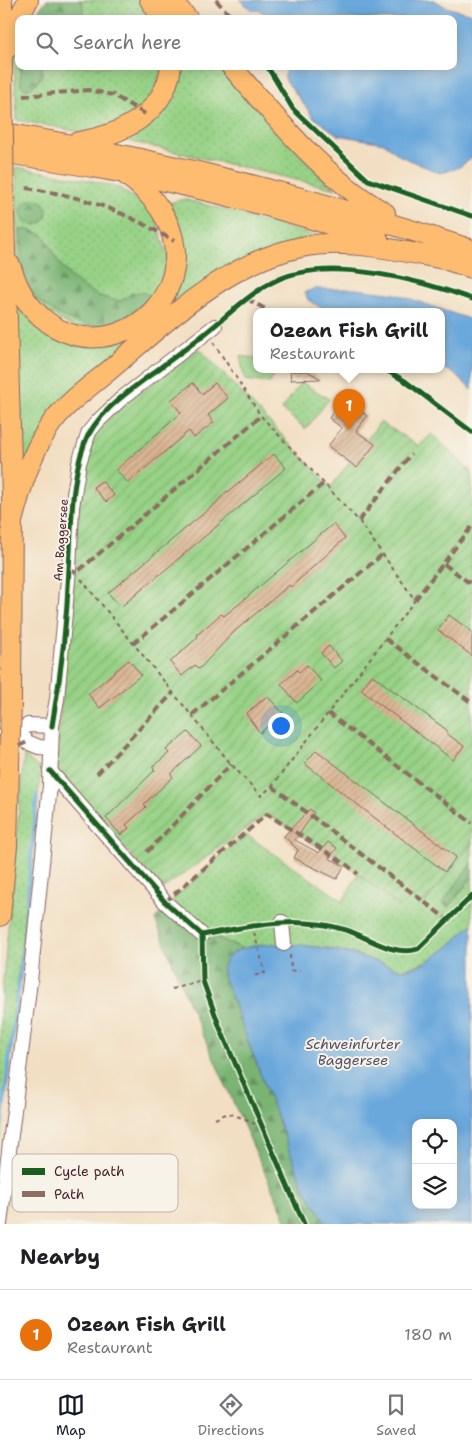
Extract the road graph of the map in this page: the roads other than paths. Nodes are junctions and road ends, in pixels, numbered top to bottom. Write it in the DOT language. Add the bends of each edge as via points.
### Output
graph roads {
  1 [pos="2,0"];
  2 [pos="28,0"];
  3 [pos="150,0"];
  4 [pos="171,0"];
  5 [pos="20,15"];
  6 [pos="160,15"];
  7 [pos="184,15"];
  8 [pos="15,25"];
  9 [pos="2,65"];
  10 [pos="170,70"];
  11 [pos="234,70"];
  12 [pos="0,132"];
  13 [pos="69,144"];
  14 [pos="0,152"];
  15 [pos="122,172"];
  16 [pos="415,231"];
  17 [pos="472,250"];
  18 [pos="5,254"];
  19 [pos="443,259"];
  20 [pos="472,268"];
  21 [pos="211,329"];
  22 [pos="11,525"];
  23 [pos="52,726"];
  24 [pos="0,728"];
  25 [pos="18,731"];
  26 [pos="50,748"];
  27 [pos="50,771"];
  28 [pos="0,916"];
  29 [pos="282,922"];
  30 [pos="202,935"];
  31 [pos="287,949"];
  32 [pos="0,1224"];
  1 -- 9 [label="highway"];
  2 -- 5 [label="highway"];
  3 -- 6 [label="highway"];
  4 -- 7 [label="highway"];
  8 -- 9 [label="highway"];
  9 -- 18 [label="highway, bridge"];
  10 -- 13 [label="highway" via="164,90 147,116 115,134"];
  11 -- 16 [label="highway" via="330,174 362,200"];
  12 -- 13 [label="highway"];
  13 -- 16 [label="highway" via="213,174"];
  14 -- 15 [label="highway"];
  15 -- 18 [label="highway" via="154,199 173,234 175,257 168,291 150,315 136,326 128,331 92,337 72,334 46,321 26,300"];
  15 -- 19 [label="highway" via="260,204"];
  16 -- 17 [label="highway"];
  18 -- 22 [label="highway"];
  19 -- 20 [label="highway"];
  19 -- 22 [label="highway" via="388,249 331,244 301,247 262,258 236,271 206,290 159,328 66,407 50,425 28,467"];
  21 -- 23 [label="street, Am Baggersee" via="121,399 94,426 83,446 72,507 70,569"];
  22 -- 28 [label="highway, bridge" via="9,766"];
  23 -- 25 [label="street" via="28,725"];
  23 -- 26 [label="street, Am Baggersee"];
  24 -- 25 [label="street"];
  25 -- 26 [label="street" via="27,742"];
  26 -- 27 [label="street, Am Baggersee"];
  27 -- 30 [label="street" via="164,902"];
  27 -- 32 [label="street, Am Baggersee" via="30,981"];
  29 -- 31 [label="street"];
}
